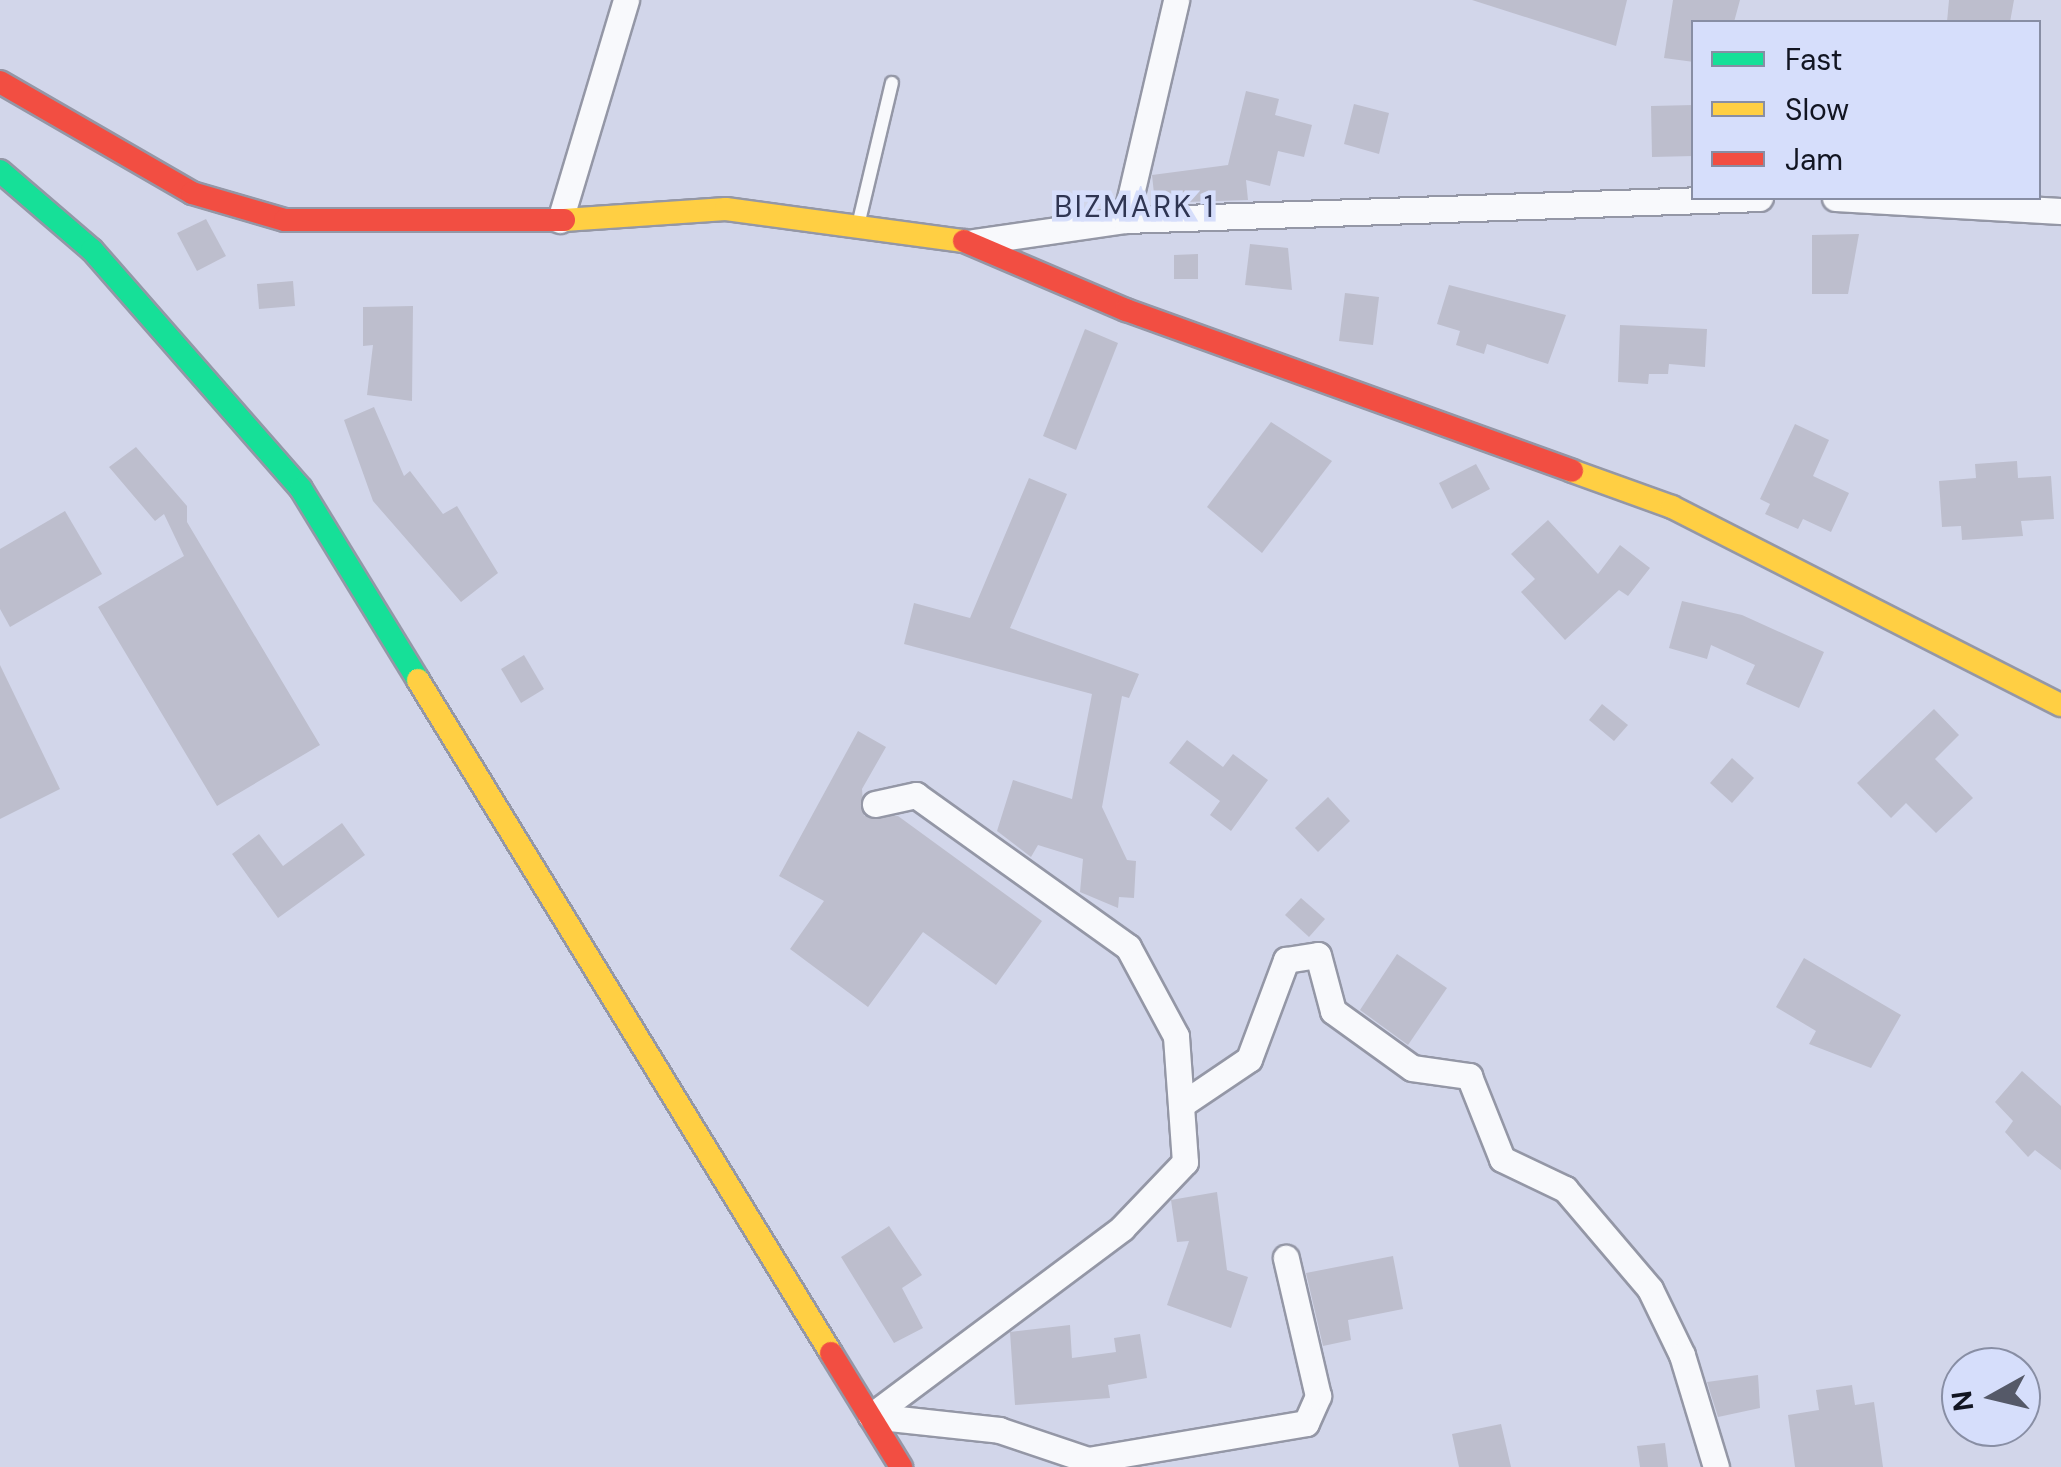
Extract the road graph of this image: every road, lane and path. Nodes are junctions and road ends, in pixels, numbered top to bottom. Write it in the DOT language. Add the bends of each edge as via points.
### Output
graph roads {
  1 [pos="626,0"];
  2 [pos="1176,0"];
  3 [pos="0,82"];
  4 [pos="892,82"];
  5 [pos="0,171"];
  6 [pos="1702,200"];
  7 [pos="1867,200"];
  8 [pos="2061,212"];
  9 [pos="560,220"];
  10 [pos="1125,220"];
  11 [pos="860,221"];
  12 [pos="973,242"];
  13 [pos="2061,705"];
  14 [pos="875,804"];
  15 [pos="1181,1105"];
  16 [pos="1286,1258"];
  17 [pos="871,1416"];
  18 [pos="901,1467"];
  19 [pos="1716,1467"];
  1 -- 9 [label="street"];
  2 -- 10 [label="street"];
  3 -- 9 [label="main road" via="192,193 284,220"];
  4 -- 11 [label="lane"];
  5 -- 17 [label="main road" via="92,250 301,489"];
  6 -- 10 [label="street"];
  7 -- 8 [label="street"];
  9 -- 11 [label="main road" via="726,209"];
  10 -- 12 [label="street"];
  11 -- 12 [label="main road"];
  12 -- 13 [label="main road" via="1108,304 1672,507"];
  14 -- 15 [label="street" via="916,795 1128,947 1176,1036"];
  15 -- 17 [label="street" via="1185,1162 1122,1228"];
  15 -- 19 [label="street" via="1249,1059 1286,960 1318,955 1332,1011 1412,1068 1469,1076 1502,1159 1565,1189 1650,1289 1682,1355"];
  16 -- 17 [label="street" via="1318,1396 1306,1423 1088,1460 999,1430"];
  17 -- 18 [label="main road"];
}
